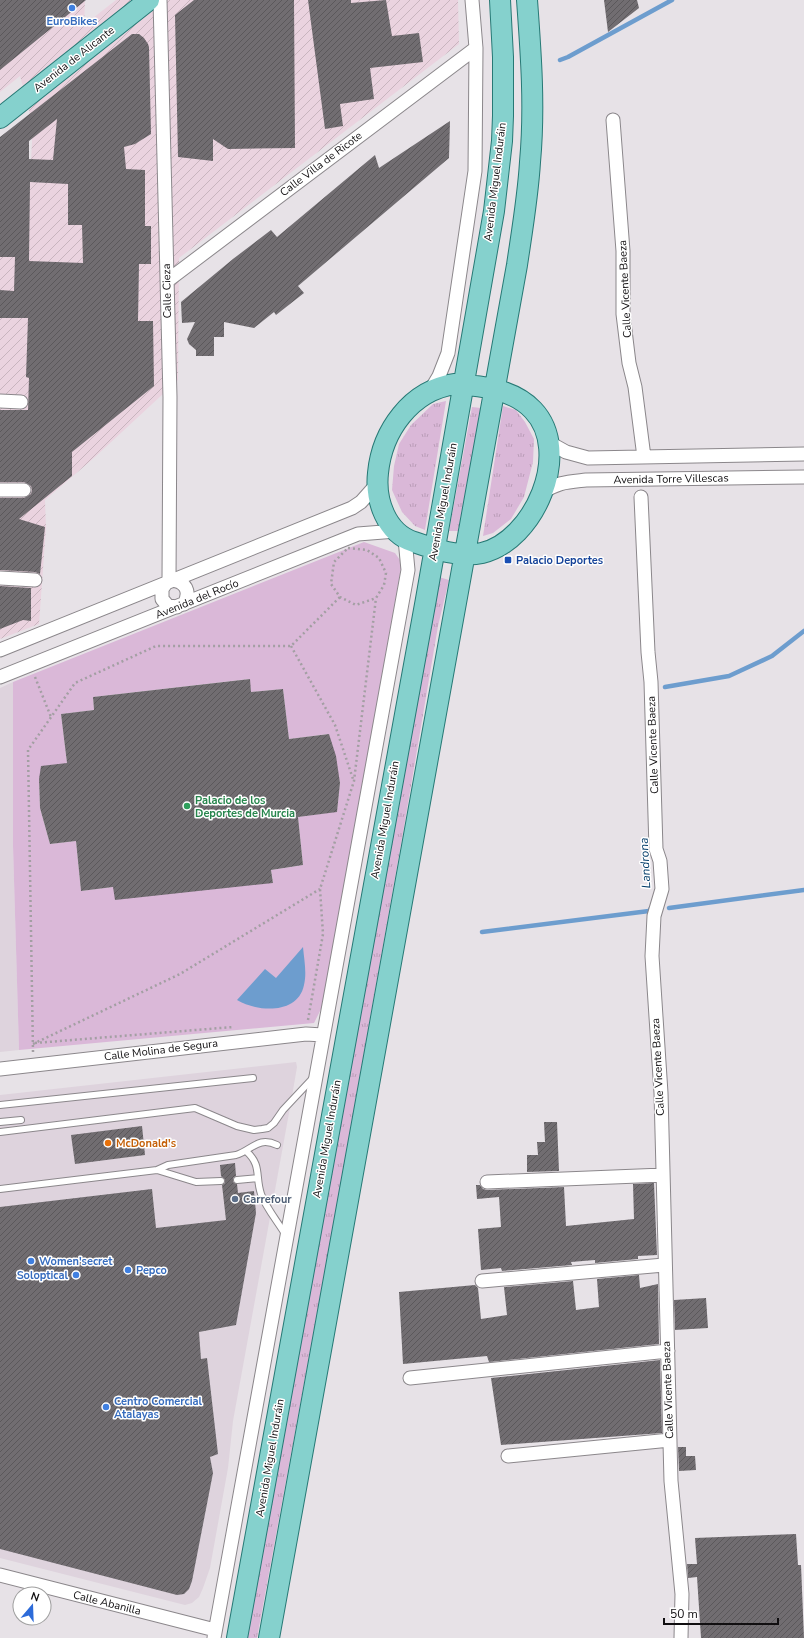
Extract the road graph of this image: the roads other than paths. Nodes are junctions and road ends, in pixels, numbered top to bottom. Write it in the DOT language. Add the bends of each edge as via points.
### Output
graph roads {
  1 [pos="149,0"];
  2 [pos="160,0"];
  3 [pos="472,0"];
  4 [pos="500,0"];
  5 [pos="527,0"];
  6 [pos="476,48"];
  7 [pos="0,118"];
  8 [pos="613,120"];
  9 [pos="167,281"];
  10 [pos="464,384"];
  11 [pos="496,390"];
  12 [pos="430,391"];
  13 [pos="0,401"];
  14 [pos="21,402"];
  15 [pos="548,442"];
  16 [pos="804,454"];
  17 [pos="644,457"];
  18 [pos="804,476"];
  19 [pos="377,484"];
  20 [pos="0,490"];
  21 [pos="24,490"];
  22 [pos="542,493"];
  23 [pos="641,497"];
  24 [pos="400,535"];
  25 [pos="434,548"];
  26 [pos="465,554"];
  27 [pos="0,578"];
  28 [pos="36,580"];
  29 [pos="169,581"];
  30 [pos="180,606"];
  31 [pos="0,650"];
  32 [pos="0,677"];
  33 [pos="323,1035"];
  34 [pos="0,1069"];
  35 [pos="316,1076"];
  36 [pos="253,1078"];
  37 [pos="0,1105"];
  38 [pos="21,1120"];
  39 [pos="0,1122"];
  40 [pos="0,1132"];
  41 [pos="277,1145"];
  42 [pos="246,1151"];
  43 [pos="157,1170"];
  44 [pos="663,1175"];
  45 [pos="258,1178"];
  46 [pos="237,1180"];
  47 [pos="221,1181"];
  48 [pos="487,1182"];
  49 [pos="0,1189"];
  50 [pos="286,1236"];
  51 [pos="664,1265"];
  52 [pos="482,1281"];
  53 [pos="668,1351"];
  54 [pos="410,1378"];
  55 [pos="670,1440"];
  56 [pos="508,1456"];
  57 [pos="0,1576"];
  58 [pos="215,1634"];
  59 [pos="237,1638"];
  60 [pos="269,1638"];
  61 [pos="681,1638"];
  1 -- 7 [label="main road, Avenida de Alicante"];
  2 -- 9 [label="street, Calle Cieza"];
  3 -- 6 [label="street"];
  4 -- 10 [label="main road, Avenida Miguel Induráin" via="503,57 502,141 494,211"];
  5 -- 11 [label="main road" via="533,104 530,161 517,265"];
  6 -- 9 [label="street, Calle Villa de Ricote"];
  6 -- 12 [label="street" via="475,171 448,354"];
  8 -- 17 [label="street, Calle Vicente Baeza" via="623,251 623,314"];
  9 -- 29 [label="street, Calle Cieza" via="170,397"];
  10 -- 11 [label="main road"];
  10 -- 12 [label="main road" via="443,385"];
  10 -- 25 [label="main road, Avenida Miguel Induráin"];
  11 -- 15 [label="main road" via="518,398 534,412 543,426"];
  11 -- 26 [label="main road"];
  12 -- 19 [label="main road" via="413,402 394,424 380,458"];
  13 -- 14 [label="street"];
  15 -- 17 [label="street, Avenida Torre Villescas" via="566,452 588,458"];
  15 -- 22 [label="main road" via="549,464"];
  16 -- 17 [label="street, Avenida Torre Villescas"];
  18 -- 22 [label="street, Avenida Torre Villescas" via="586,480 559,483"];
  19 -- 24 [label="main road" via="382,511"];
  19 -- 29 [label="street" via="352,508"];
  20 -- 21 [label="street"];
  22 -- 26 [label="main road" via="529,518 512,537 493,550"];
  23 -- 44 [label="street, Calle Vicente Baeza" via="651,682 656,849 660,861 662,889 654,916 652,956 661,1093"];
  24 -- 25 [label="main road"];
  24 -- 30 [label="street, Avenida del Rocío" via="380,531 358,534"];
  24 -- 33 [label="street" via="408,570"];
  25 -- 26 [label="main road"];
  25 -- 59 [label="main road, Avenida Miguel Induráin"];
  26 -- 60 [label="main road"];
  27 -- 28 [label="street"];
  29 -- 30 [label="street" via="185,585 188,595"];
  29 -- 30 [label="street" via="162,589 162,599 168,606"];
  29 -- 31 [label="street"];
  30 -- 32 [label="street, Avenida del Rocío"];
  33 -- 34 [label="street, Calle Molina de Segura" via="306,1034"];
  33 -- 35 [label="street"];
  35 -- 40 [label="lane" via="268,1128 254,1130 237,1126 195,1108"];
  35 -- 50 [label="street"];
  36 -- 37 [label="lane"];
  38 -- 39 [label="lane"];
  41 -- 42 [label="lane" via="261,1142"];
  42 -- 43 [label="lane" via="236,1155 168,1165"];
  42 -- 45 [label="lane" via="254,1159"];
  43 -- 47 [label="lane" via="196,1182"];
  43 -- 49 [label="lane"];
  44 -- 48 [label="street"];
  44 -- 51 [label="street, Calle Vicente Baeza"];
  45 -- 46 [label="lane"];
  45 -- 50 [label="lane" via="261,1194"];
  50 -- 58 [label="street"];
  51 -- 52 [label="street"];
  51 -- 53 [label="street, Calle Vicente Baeza"];
  53 -- 54 [label="street"];
  53 -- 55 [label="street, Calle Vicente Baeza"];
  55 -- 56 [label="street"];
  55 -- 61 [label="street, Calle Vicente Baeza" via="671,1481 682,1594"];
  57 -- 58 [label="street, Calle Abanilla"];
}
